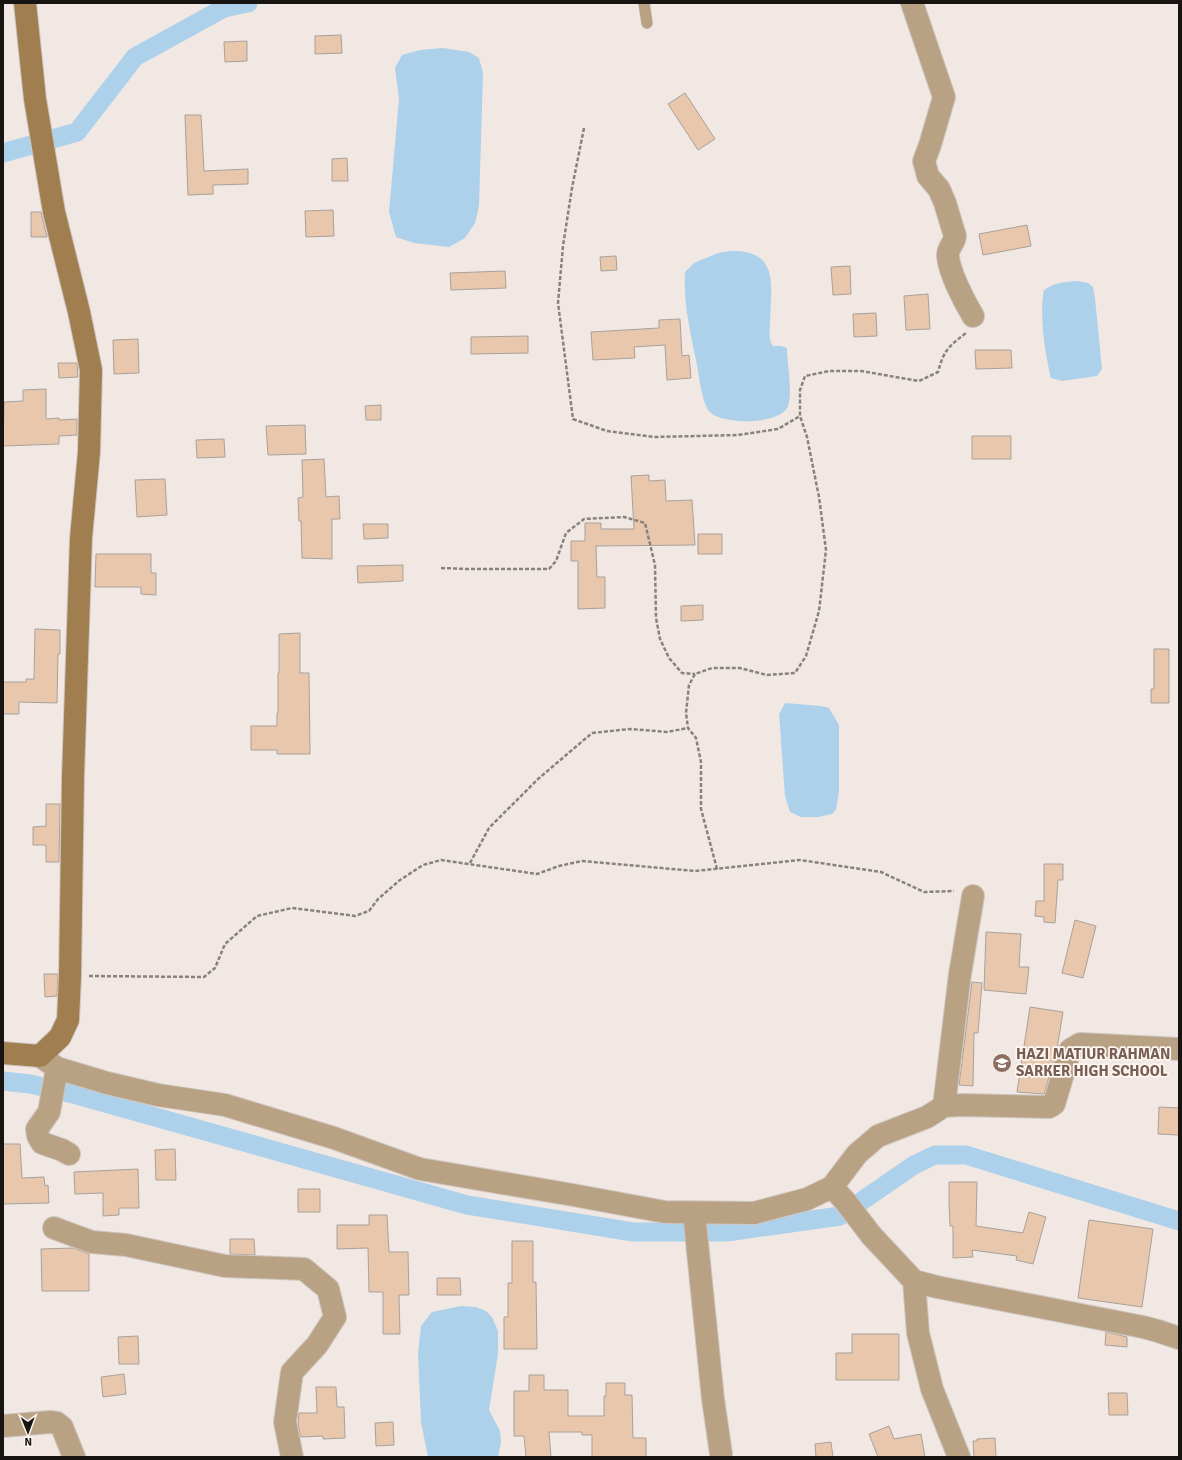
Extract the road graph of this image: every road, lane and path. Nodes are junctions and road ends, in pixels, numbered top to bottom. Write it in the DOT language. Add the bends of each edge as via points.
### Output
graph roads {
  1 [pos="25,3"];
  2 [pos="644,3"];
  3 [pos="912,3"];
  4 [pos="647,23"];
  5 [pos="584,128"];
  6 [pos="973,316"];
  7 [pos="800,416"];
  8 [pos="441,568"];
  9 [pos="696,674"];
  10 [pos="688,728"];
  11 [pos="470,863"];
  12 [pos="717,869"];
  13 [pos="973,896"];
  14 [pos="70,976"];
  15 [pos="1179,1049"];
  16 [pos="3,1053"];
  17 [pos="50,1068"];
  18 [pos="944,1106"];
  19 [pos="69,1154"];
  20 [pos="839,1194"];
  21 [pos="694,1215"];
  22 [pos="54,1228"];
  23 [pos="914,1281"];
  24 [pos="1179,1338"];
  25 [pos="3,1426"];
  26 [pos="721,1454"];
  27 [pos="74,1457"];
  28 [pos="292,1457"];
  29 [pos="959,1457"];
  1 -- 14 [label="main road" via="35,99 54,212 91,370 89,452 81,546"];
  2 -- 4 [label="lane"];
  3 -- 6 [label="street" via="944,97 924,160 928,176 939,189 949,216 955,240 948,254 961,295"];
  5 -- 7 [label="path" via="570,195 558,304 573,418 607,431 654,437 738,435 778,429"];
  6 -- 7 [label="path" via="975,325 949,346 942,357 938,372 919,381 862,371 829,371 805,376 800,390"];
  7 -- 9 [label="path" via="807,437 819,497 826,550 819,611 806,656 795,673 767,675 740,668 712,668"];
  8 -- 9 [label="path" via="549,569 556,560 566,533 584,519 624,517 645,524 655,565 656,618 660,639 669,658 682,673"];
  9 -- 10 [label="path" via="689,685 686,713"];
  10 -- 11 [label="path" via="667,732 630,730 592,733 538,779 489,828"];
  10 -- 12 [label="path" via="696,738 702,762 701,809"];
  11 -- 12 [label="path" via="537,874 582,861 695,871"];
  11 -- 14 [label="path" via="441,860 423,865 400,880 378,899 369,911 355,916 292,908 257,916 225,944 215,968 204,977"];
  12 -- 13 [label="path" via="800,860 881,872 924,892 967,891"];
  13 -- 18 [label="street" via="960,974"];
  14 -- 17 [label="main road" via="68,1020"];
  15 -- 18 [label="street" via="1080,1044 1070,1050 1054,1104 1049,1107"];
  16 -- 17 [label="main road"];
  17 -- 19 [label="street" via="49,1112 37,1129 38,1136 42,1143"];
  17 -- 21 [label="street" via="158,1095 225,1105 334,1138 420,1170"];
  18 -- 20 [label="street" via="927,1117 878,1136 857,1154"];
  20 -- 21 [label="street" via="754,1212"];
  20 -- 23 [label="street" via="871,1235"];
  21 -- 26 [label="street"];
  22 -- 28 [label="street" via="92,1242 126,1245 225,1266 304,1269 328,1289 335,1317 317,1345 292,1372 285,1422"];
  23 -- 24 [label="street" via="1143,1327"];
  23 -- 29 [label="street" via="918,1333 932,1389"];
  25 -- 27 [label="street" via="57,1423 62,1427"];
}
